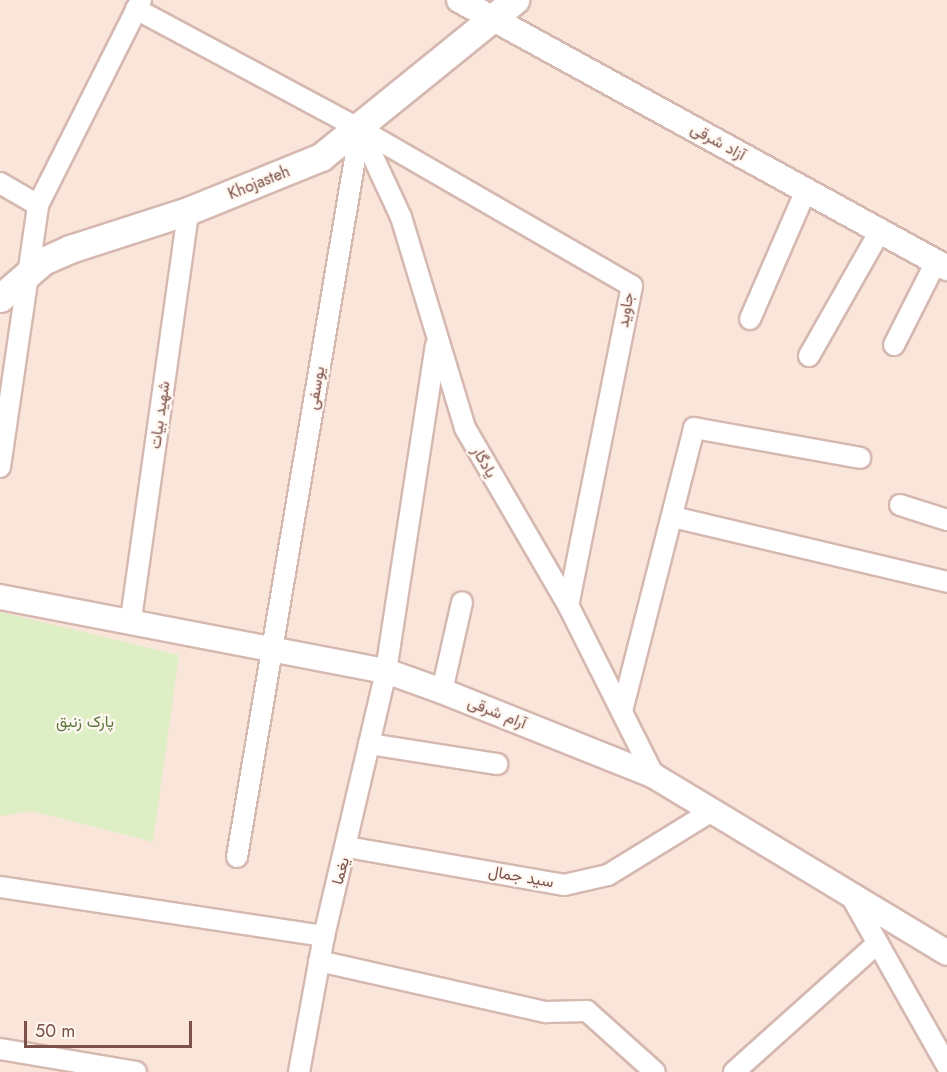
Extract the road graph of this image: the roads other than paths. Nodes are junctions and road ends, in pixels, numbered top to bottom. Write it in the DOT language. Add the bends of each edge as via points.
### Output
graph roads {
  1 [pos="459,0"];
  2 [pos="515,0"];
  3 [pos="139,5"];
  4 [pos="489,16"];
  5 [pos="360,129"];
  6 [pos="0,183"];
  7 [pos="806,190"];
  8 [pos="38,205"];
  9 [pos="188,211"];
  10 [pos="880,231"];
  11 [pos="942,265"];
  12 [pos="26,273"];
  13 [pos="0,298"];
  14 [pos="750,319"];
  15 [pos="894,345"];
  16 [pos="436,346"];
  17 [pos="809,356"];
  18 [pos="861,458"];
  19 [pos="0,467"];
  20 [pos="900,505"];
  21 [pos="673,517"];
  22 [pos="947,520"];
  23 [pos="947,582"];
  24 [pos="0,597"];
  25 [pos="462,602"];
  26 [pos="568,605"];
  27 [pos="131,619"];
  28 [pos="271,647"];
  29 [pos="386,671"];
  30 [pos="442,691"];
  31 [pos="622,711"];
  32 [pos="369,744"];
  33 [pos="496,765"];
  34 [pos="654,776"];
  35 [pos="712,810"];
  36 [pos="347,847"];
  37 [pos="237,857"];
  38 [pos="0,887"];
  39 [pos="851,896"];
  40 [pos="324,936"];
  41 [pos="878,943"];
  42 [pos="947,953"];
  43 [pos="319,961"];
  44 [pos="0,1049"];
  45 [pos="947,1066"];
  46 [pos="136,1072"];
  47 [pos="299,1072"];
  48 [pos="655,1072"];
  49 [pos="734,1072"];
  1 -- 4 [label="street, آزاد شرقی"];
  2 -- 4 [label="main road, Khojasteh"];
  3 -- 5 [label="street"];
  3 -- 8 [label="street"];
  4 -- 5 [label="main road, Khojasteh"];
  4 -- 7 [label="street, آزاد شرقی"];
  5 -- 9 [label="main road, Khojasteh" via="321,157"];
  5 -- 16 [label="street, یادگار" via="401,217"];
  5 -- 26 [label="street, جاوید" via="632,286"];
  5 -- 28 [label="street, یوسفی"];
  6 -- 8 [label="street"];
  7 -- 10 [label="street, آزاد شرقی"];
  7 -- 14 [label="street"];
  8 -- 12 [label="street"];
  9 -- 12 [label="main road, Khojasteh" via="70,249"];
  9 -- 27 [label="street, شهید بیات"];
  10 -- 11 [label="street, آزاد شرقی"];
  10 -- 17 [label="street"];
  11 -- 15 [label="street"];
  12 -- 13 [label="main road, Khojasteh"];
  12 -- 19 [label="street"];
  16 -- 26 [label="street, یادگار" via="465,428"];
  16 -- 29 [label="street, یغما"];
  18 -- 21 [label="street" via="694,428"];
  20 -- 22 [label="street"];
  21 -- 23 [label="street" via="901,567"];
  21 -- 31 [label="street"];
  24 -- 27 [label="street, آرام شرقی"];
  25 -- 30 [label="street"];
  26 -- 31 [label="street, یادگار"];
  27 -- 28 [label="street, آرام شرقی"];
  28 -- 29 [label="street, آرام شرقی"];
  28 -- 37 [label="street, یوسفی"];
  29 -- 30 [label="street, آرام شرقی"];
  29 -- 32 [label="street, یغما"];
  30 -- 34 [label="street, آرام شرقی"];
  31 -- 34 [label="street, یادگار"];
  32 -- 33 [label="street"];
  32 -- 36 [label="street, یغما"];
  34 -- 35 [label="street, آرام شرقی"];
  35 -- 36 [label="street, سید جمال" via="608,875 564,885"];
  35 -- 39 [label="street, آرام شرقی"];
  36 -- 40 [label="street, یغما"];
  38 -- 40 [label="street"];
  39 -- 41 [label="street"];
  39 -- 42 [label="street, آرام شرقی"];
  40 -- 43 [label="street, یغما"];
  41 -- 45 [label="street"];
  41 -- 49 [label="street"];
  43 -- 47 [label="street, یغما"];
  43 -- 48 [label="street" via="546,1012 587,1011"];
  44 -- 46 [label="street"];
}
